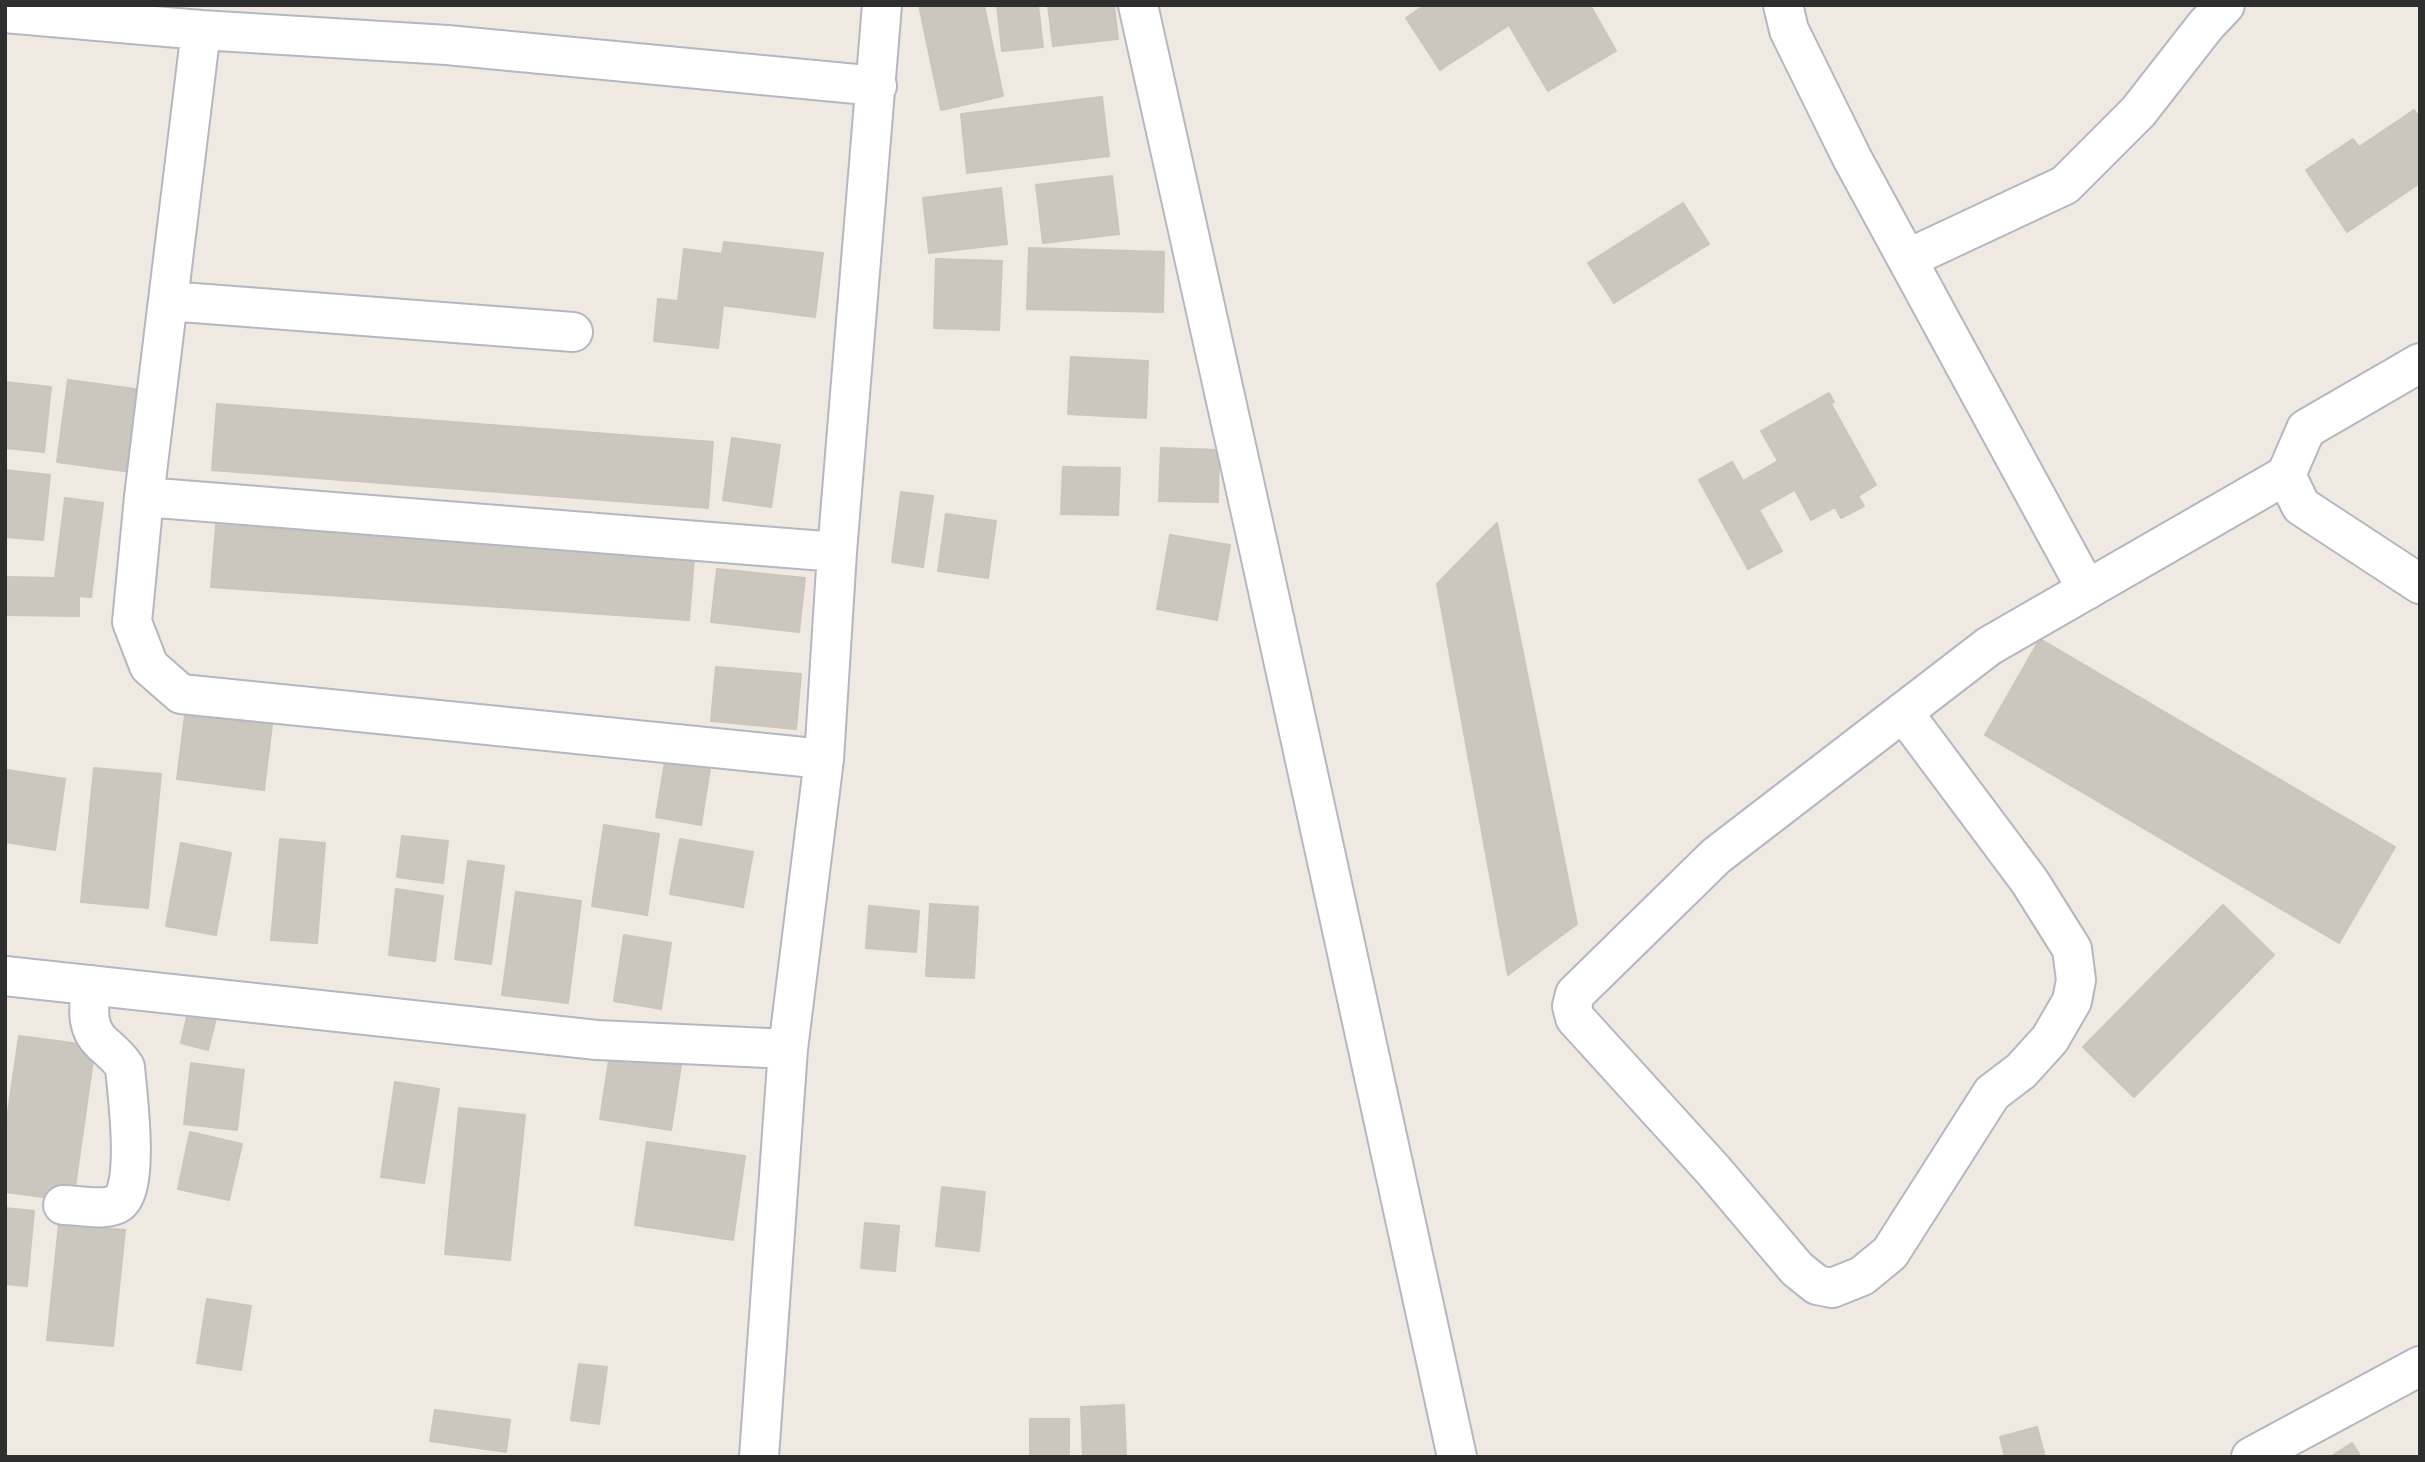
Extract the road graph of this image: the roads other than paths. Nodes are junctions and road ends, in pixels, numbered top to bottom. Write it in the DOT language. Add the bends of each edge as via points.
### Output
graph roads {
  1 [pos="882,5"];
  2 [pos="1138,5"];
  3 [pos="1783,5"];
  4 [pos="2225,5"];
  5 [pos="5,13"];
  6 [pos="201,30"];
  7 [pos="877,86"];
  8 [pos="1907,259"];
  9 [pos="168,301"];
  10 [pos="573,332"];
  11 [pos="2420,363"];
  12 [pos="2286,475"];
  13 [pos="144,497"];
  14 [pos="837,552"];
  15 [pos="2420,584"];
  16 [pos="2087,590"];
  17 [pos="1903,712"];
  18 [pos="824,759"];
  19 [pos="5,976"];
  20 [pos="92,985"];
  21 [pos="788,1049"];
  22 [pos="63,1205"];
  23 [pos="2420,1366"];
  24 [pos="1447,1455"];
  25 [pos="759,1457"];
  26 [pos="2251,1457"];
  1 -- 7 [label="street"];
  2 -- 24 [label="street" via="1256,536"];
  3 -- 8 [label="street" via="1789,30"];
  4 -- 8 [label="street" via="2138,112 2065,185"];
  5 -- 6 [label="street"];
  6 -- 7 [label="street" via="447,45"];
  6 -- 9 [label="street"];
  7 -- 14 [label="street"];
  8 -- 16 [label="street"];
  9 -- 10 [label="street"];
  9 -- 13 [label="street"];
  11 -- 12 [label="street" via="2306,429"];
  12 -- 15 [label="street" via="2301,506"];
  12 -- 16 [label="street"];
  13 -- 14 [label="street"];
  13 -- 18 [label="street" via="132,622 149,666 181,694"];
  14 -- 18 [label="street"];
  16 -- 17 [label="street" via="1989,646"];
  17 -- 17 [label="street" via="1716,856 1575,993 1572,1006 1575,1018 1797,1269 1817,1285 1832,1288 1862,1276 1890,1253 1992,1093 2021,1071 2050,1039 2072,1001 2076,981 2072,949 2030,882"];
  18 -- 21 [label="street"];
  19 -- 20 [label="street"];
  20 -- 21 [label="street" via="597,1040"];
  20 -- 22 [label="street" via="92,1031 125,1067 131,1173 124,1199 118,1204"];
  21 -- 25 [label="street"];
  23 -- 26 [label="street"];
}
